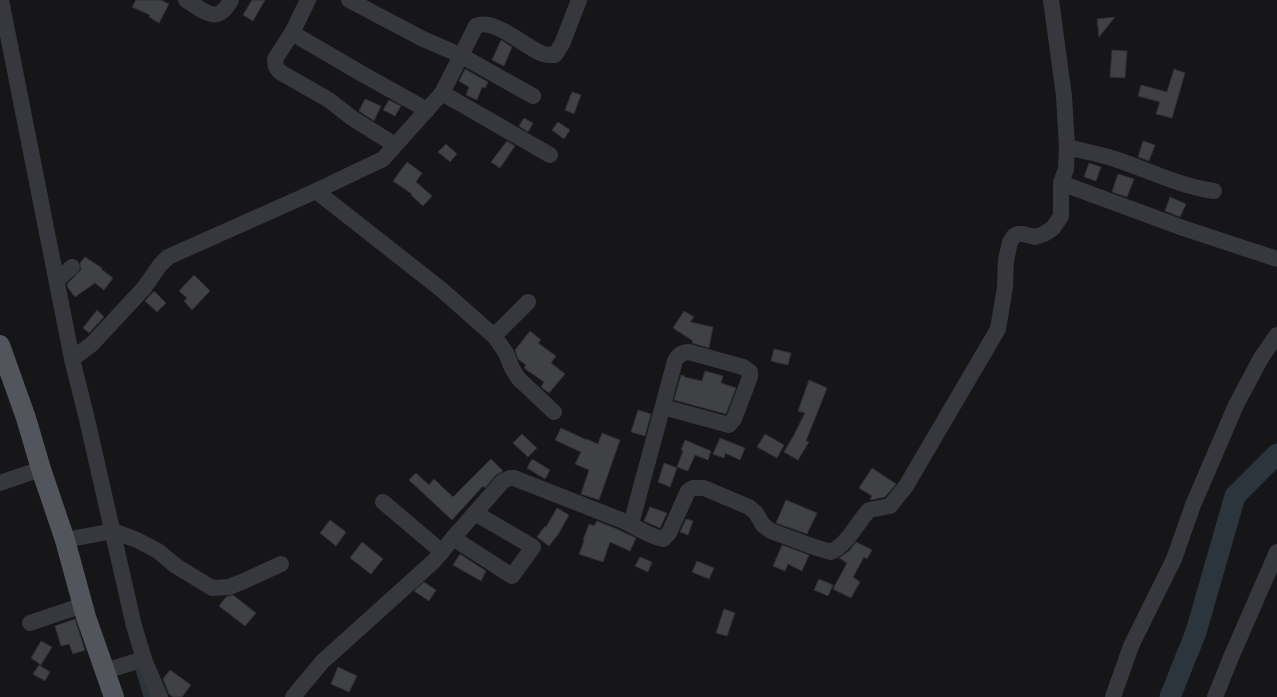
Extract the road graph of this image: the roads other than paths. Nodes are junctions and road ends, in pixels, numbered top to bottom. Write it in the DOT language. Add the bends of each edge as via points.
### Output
graph roads {
  1 [pos="1,0"];
  2 [pos="186,0"];
  3 [pos="231,0"];
  4 [pos="308,0"];
  5 [pos="349,0"];
  6 [pos="579,0"];
  7 [pos="1051,0"];
  8 [pos="292,33"];
  9 [pos="460,55"];
  10 [pos="442,93"];
  11 [pos="533,96"];
  12 [pos="427,110"];
  13 [pos="395,145"];
  14 [pos="1067,147"];
  15 [pos="550,155"];
  16 [pos="1061,183"];
  17 [pos="316,191"];
  18 [pos="1214,191"];
  19 [pos="1277,260"];
  20 [pos="72,267"];
  21 [pos="57,280"];
  22 [pos="528,302"];
  23 [pos="494,336"];
  24 [pos="1277,336"];
  25 [pos="2,354"];
  26 [pos="72,359"];
  27 [pos="663,407"];
  28 [pos="554,412"];
  29 [pos="40,469"];
  30 [pos="0,482"];
  31 [pos="383,502"];
  32 [pos="475,513"];
  33 [pos="631,524"];
  34 [pos="110,531"];
  35 [pos="73,538"];
  36 [pos="453,538"];
  37 [pos="442,552"];
  38 [pos="1277,552"];
  39 [pos="280,564"];
  40 [pos="83,605"];
  41 [pos="30,623"];
  42 [pos="143,660"];
  43 [pos="111,669"];
  44 [pos="114,697"];
  45 [pos="160,697"];
  46 [pos="293,697"];
  47 [pos="1113,697"];
  48 [pos="1215,697"];
  1 -- 21 [label="street"];
  2 -- 3 [label="street" via="208,13 218,15 223,13"];
  4 -- 8 [label="street"];
  5 -- 9 [label="street" via="423,39"];
  6 -- 9 [label="street" via="555,56 543,54 486,24 476,26"];
  7 -- 14 [label="street" via="1064,96"];
  8 -- 12 [label="street"];
  8 -- 13 [label="street" via="275,59 280,72 329,100"];
  9 -- 10 [label="street"];
  9 -- 11 [label="street"];
  10 -- 12 [label="street"];
  10 -- 15 [label="street"];
  12 -- 13 [label="street"];
  13 -- 17 [label="street" via="383,159"];
  14 -- 16 [label="street" via="1066,170"];
  14 -- 18 [label="street" via="1114,159 1198,189"];
  16 -- 19 [label="street"];
  16 -- 33 [label="street" via="1061,216 1053,228 1035,237 1018,234 1010,242 998,329 906,486 890,506 869,510 838,549 831,552 771,531 749,507 698,487 688,491 664,539 654,538"];
  17 -- 23 [label="street" via="442,290"];
  17 -- 26 [label="street" via="168,257 144,288 92,344"];
  20 -- 21 [label="street"];
  21 -- 26 [label="street"];
  22 -- 23 [label="street"];
  23 -- 28 [label="street" via="518,378"];
  24 -- 47 [label="street" via="1261,358 1236,405 1193,505 1174,559 1132,646"];
  25 -- 29 [label="main road" via="26,418"];
  26 -- 34 [label="street"];
  27 -- 27 [label="street" via="729,425 734,419 750,372 737,365 689,352 683,353 675,361"];
  27 -- 33 [label="street"];
  29 -- 30 [label="street"];
  29 -- 35 [label="main road"];
  31 -- 37 [label="street"];
  32 -- 33 [label="street" via="503,481 514,478"];
  32 -- 36 [label="street"];
  32 -- 36 [label="street" via="533,547 512,576"];
  34 -- 35 [label="street"];
  34 -- 39 [label="street" via="137,540 158,551 176,566 212,588 244,581"];
  34 -- 42 [label="street"];
  35 -- 40 [label="main road"];
  36 -- 37 [label="street"];
  37 -- 46 [label="street" via="322,662"];
  38 -- 48 [label="street"];
  40 -- 41 [label="street"];
  40 -- 43 [label="main road"];
  42 -- 43 [label="street"];
  42 -- 45 [label="street"];
  43 -- 44 [label="main road"];
}
